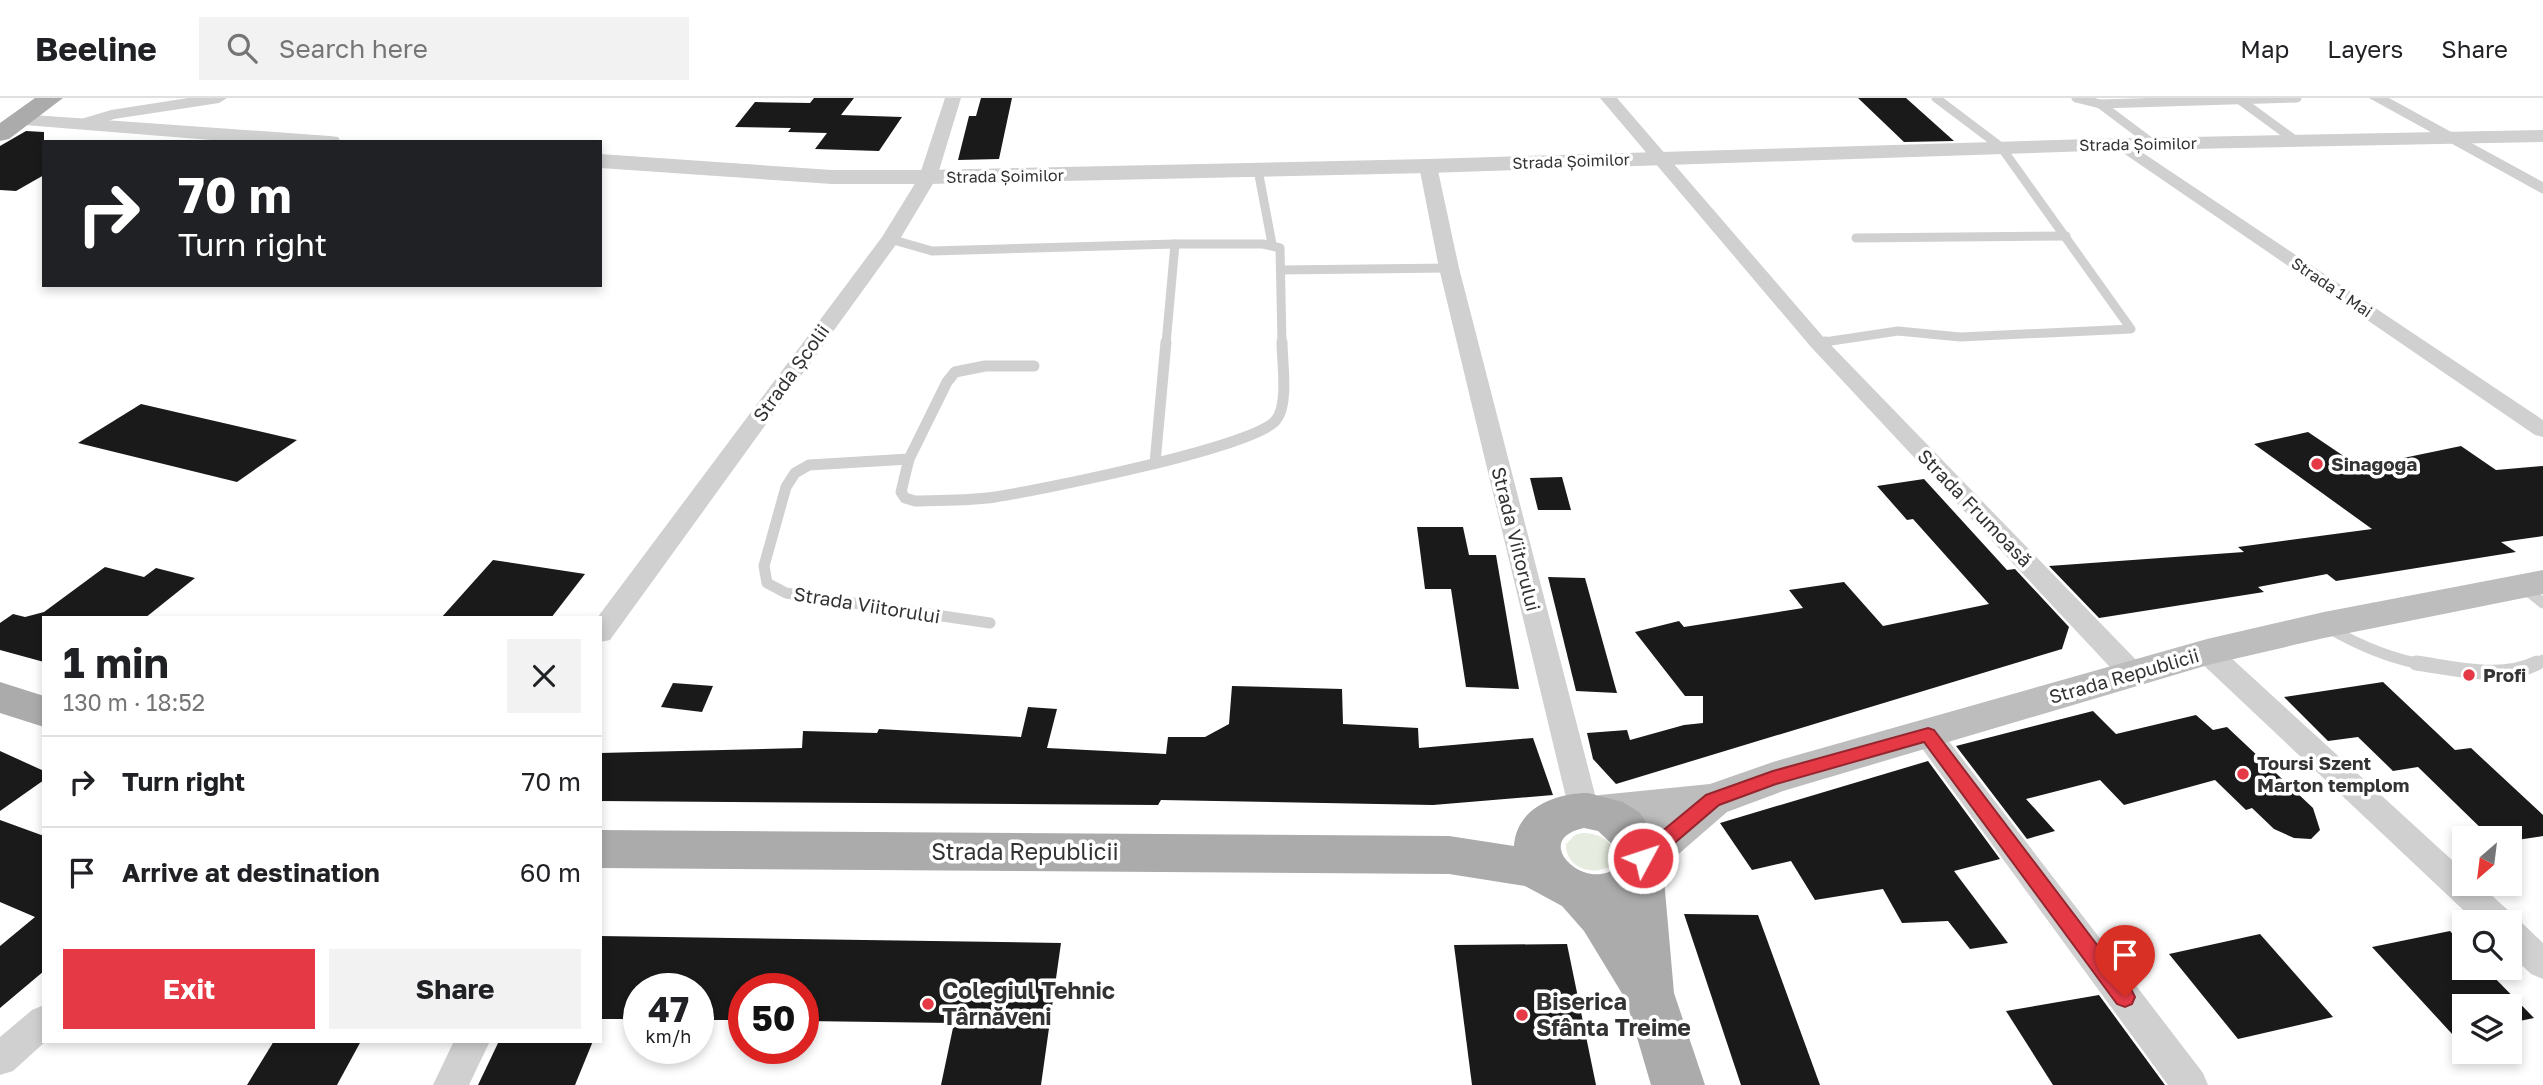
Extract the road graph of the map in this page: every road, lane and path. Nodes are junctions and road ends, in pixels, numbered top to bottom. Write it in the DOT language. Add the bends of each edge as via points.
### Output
graph roads {
  1 [pos="51,98"];
  2 [pos="219,98"];
  3 [pos="953,98"];
  4 [pos="1608,98"];
  5 [pos="1936,98"];
  6 [pos="2076,98"];
  7 [pos="2111,98"];
  8 [pos="2297,98"];
  9 [pos="2377,98"];
  10 [pos="2240,100"];
  11 [pos="2100,104"];
  12 [pos="12,122"];
  13 [pos="87,123"];
  14 [pos="2543,136"];
  15 [pos="2451,138"];
  16 [pos="304,140"];
  17 [pos="2296,141"];
  18 [pos="2152,143"];
  19 [pos="2122,144"];
  20 [pos="2001,147"];
  21 [pos="1659,159"];
  22 [pos="602,161"];
  23 [pos="1428,166"];
  24 [pos="1258,170"];
  25 [pos="928,177"];
  26 [pos="2543,189"];
  27 [pos="2066,236"];
  28 [pos="1856,238"];
  29 [pos="890,239"];
  30 [pos="1175,244"];
  31 [pos="1272,244"];
  32 [pos="1450,268"];
  33 [pos="1281,270"];
  34 [pos="1818,344"];
  35 [pos="1034,366"];
  36 [pos="2543,430"];
  37 [pos="909,459"];
  38 [pos="1154,463"];
  39 [pos="2536,590"];
  40 [pos="990,623"];
  41 [pos="2324,625"];
  42 [pos="602,630"];
  43 [pos="2207,652"];
  44 [pos="2543,660"];
  45 [pos="2132,673"];
  46 [pos="0,697"];
  47 [pos="42,711"];
  48 [pos="1928,734"];
  49 [pos="1712,800"];
  50 [pos="1575,815"];
  51 [pos="602,849"];
  52 [pos="1449,855"];
  53 [pos="1641,865"];
  54 [pos="1564,883"];
  55 [pos="2485,910"];
  56 [pos="2522,944"];
  57 [pos="2543,964"];
  58 [pos="1650,993"];
  59 [pos="42,1023"];
  60 [pos="471,1043"];
  61 [pos="0,1059"];
  62 [pos="451,1085"];
  63 [pos="1678,1085"];
  64 [pos="2190,1085"];
  1 -- 12 [label="main road"];
  2 -- 13 [label="street"];
  3 -- 25 [label="street, Strada Școlii"];
  4 -- 21 [label="street, Strada Frumoasă"];
  5 -- 20 [label="lane"];
  6 -- 11 [label="lane"];
  7 -- 11 [label="lane"];
  8 -- 10 [label="lane"];
  9 -- 15 [label="street"];
  10 -- 11 [label="lane"];
  10 -- 17 [label="lane"];
  11 -- 18 [label="lane"];
  12 -- 13 [label="street"];
  13 -- 16 [label="street"];
  14 -- 15 [label="street, Strada Șoimilor"];
  15 -- 17 [label="street, Strada Șoimilor"];
  15 -- 26 [label="street"];
  17 -- 18 [label="street, Strada Șoimilor"];
  18 -- 19 [label="street, Strada Șoimilor"];
  19 -- 20 [label="street, Strada Șoimilor"];
  19 -- 36 [label="street, Strada 1 Mai"];
  20 -- 21 [label="street, Strada Șoimilor"];
  20 -- 27 [label="lane"];
  21 -- 23 [label="street, Strada Șoimilor"];
  21 -- 34 [label="street, Strada Frumoasă"];
  22 -- 25 [label="street, Strada Șoimilor" via="832,177"];
  23 -- 24 [label="street, Strada Șoimilor"];
  23 -- 32 [label="street, Strada Viitorului"];
  24 -- 25 [label="street, Strada Șoimilor"];
  24 -- 31 [label="lane"];
  25 -- 29 [label="street, Strada Școlii"];
  27 -- 28 [label="lane"];
  27 -- 34 [label="lane" via="2131,329 1960,337 1898,331"];
  29 -- 30 [label="lane" via="932,251"];
  29 -- 42 [label="street, Strada Școlii"];
  30 -- 31 [label="lane"];
  30 -- 38 [label="lane"];
  31 -- 33 [label="lane" via="1280,248"];
  32 -- 33 [label="lane"];
  32 -- 50 [label="street, Strada Viitorului"];
  33 -- 38 [label="lane" via="1283,405 1277,420 1248,438"];
  34 -- 45 [label="street, Strada Frumoasă"];
  35 -- 37 [label="lane" via="976,366 955,372"];
  37 -- 38 [label="lane" via="901,492 915,501 993,497"];
  37 -- 40 [label="lane, Strada Viitorului" via="809,465 794,473 764,566 767,583 786,593"];
  39 -- 41 [label="main road, Strada Republicii"];
  41 -- 43 [label="main road, Strada Republicii"];
  41 -- 44 [label="lane" via="2353,642 2409,662 2480,672 2523,670"];
  43 -- 45 [label="main road, Strada Republicii"];
  43 -- 55 [label="street"];
  45 -- 48 [label="main road, Strada Republicii"];
  46 -- 47 [label="main road"];
  48 -- 49 [label="main road, Strada Republicii"];
  48 -- 64 [label="street"];
  49 -- 50 [label="main road, Strada Republicii"];
  49 -- 53 [label="main road, Strada Republicii"];
  50 -- 52 [label="main road, Strada Republicii"];
  50 -- 53 [label="main road" via="1615,819 1639,843"];
  50 -- 54 [label="main road" via="1537,835 1539,862"];
  51 -- 52 [label="main road, Strada Republicii"];
  52 -- 54 [label="main road, Strada Republicii" via="1525,867"];
  53 -- 54 [label="main road" via="1631,884 1616,891 1598,894"];
  53 -- 58 [label="main road"];
  54 -- 58 [label="main road" via="1601,917"];
  56 -- 57 [label="street"];
  58 -- 63 [label="main road"];
  59 -- 61 [label="street"];
  60 -- 62 [label="street"];
}
